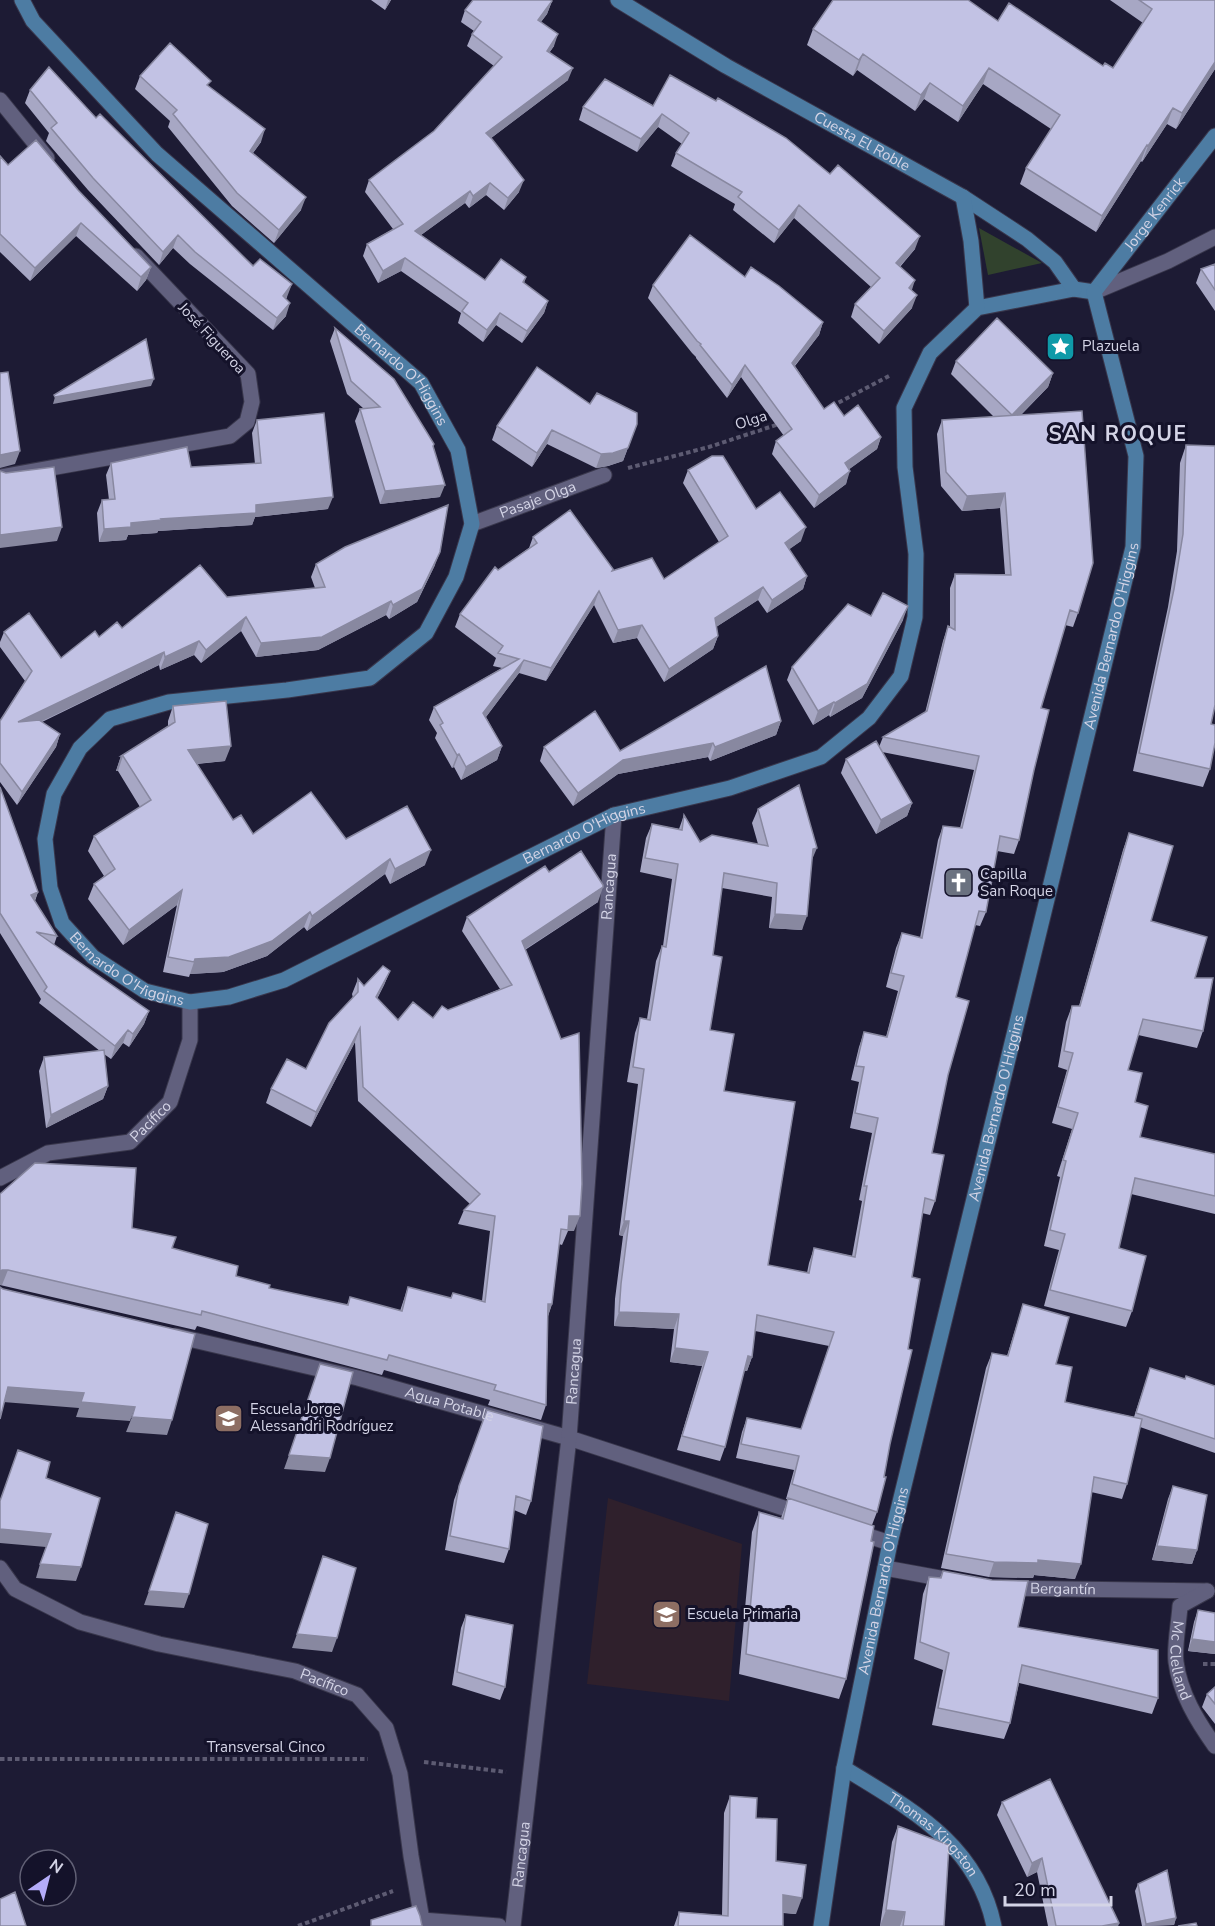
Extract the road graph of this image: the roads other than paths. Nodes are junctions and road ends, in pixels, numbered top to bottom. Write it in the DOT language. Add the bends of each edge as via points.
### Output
graph roads {
  1 [pos="22,0"];
  2 [pos="618,0"];
  3 [pos="0,100"];
  4 [pos="1215,136"];
  5 [pos="58,170"];
  6 [pos="963,197"];
  7 [pos="1215,237"];
  8 [pos="128,248"];
  9 [pos="1074,289"];
  10 [pos="1094,292"];
  11 [pos="977,308"];
  12 [pos="604,475"];
  13 [pos="0,477"];
  14 [pos="472,524"];
  15 [pos="614,815"];
  16 [pos="190,1002"];
  17 [pos="0,1178"];
  18 [pos="162,1332"];
  19 [pos="569,1438"];
  20 [pos="813,1518"];
  21 [pos="835,1525"];
  22 [pos="890,1544"];
  23 [pos="885,1568"];
  24 [pos="0,1569"];
  25 [pos="965,1583"];
  26 [pos="988,1587"];
  27 [pos="1211,1589"];
  28 [pos="1215,1746"];
  29 [pos="844,1768"];
  30 [pos="499,1926"];
  31 [pos="513,1926"];
  32 [pos="820,1926"];
  33 [pos="994,1926"];
  1 -- 14 [label="main road, Bernardo O'Higgins" via="33,21 157,154 421,383 458,450"];
  2 -- 6 [label="main road, Cuesta El Roble" via="726,66"];
  3 -- 5 [label="street"];
  4 -- 10 [label="main road, Jorge Kenrick"];
  6 -- 9 [label="main road, Cuesta El Roble" via="1055,262"];
  6 -- 11 [label="main road"];
  7 -- 10 [label="street"];
  8 -- 13 [label="street, José Figueroa" via="248,374 252,402 247,422 230,436"];
  9 -- 10 [label="main road"];
  9 -- 11 [label="main road"];
  10 -- 22 [label="main road, Avenida Bernardo O'Higgins" via="1136,456 1133,547"];
  11 -- 15 [label="main road, Bernardo O'Higgins" via="930,353 904,408 905,467 916,554 915,617 901,676 870,718 821,757 730,788"];
  12 -- 14 [label="street, Pasaje Olga"];
  14 -- 16 [label="main road, Bernardo O'Higgins" via="456,577 426,633 370,678 169,702 110,719 80,748 54,794 45,839 50,888 62,923 93,957 145,991"];
  15 -- 16 [label="main road, Bernardo O'Higgins" via="284,980 230,997"];
  15 -- 19 [label="street, Rancagua"];
  16 -- 17 [label="street, Pacífico" via="190,1040 170,1102 130,1142 48,1153"];
  18 -- 19 [label="street, Agua Potable" via="358,1378"];
  19 -- 20 [label="street, Agua Potable"];
  19 -- 31 [label="street, Rancagua"];
  21 -- 22 [label="street"];
  22 -- 23 [label="main road, Avenida Bernardo O'Higgins"];
  23 -- 25 [label="street"];
  23 -- 29 [label="main road, Avenida Bernardo O'Higgins"];
  24 -- 30 [label="street, Pacífico" via="15,1589 80,1622 159,1644 295,1671 357,1695 386,1728 400,1774 422,1920"];
  26 -- 27 [label="street, Bergantín"];
  27 -- 28 [label="street, Mc Clelland" via="1180,1606 1176,1661 1196,1719"];
  29 -- 32 [label="main road, Avenida Bernardo O'Higgins"];
  29 -- 33 [label="main road, Thomas Kingston" via="910,1809 953,1845 973,1870 991,1907"];
}
